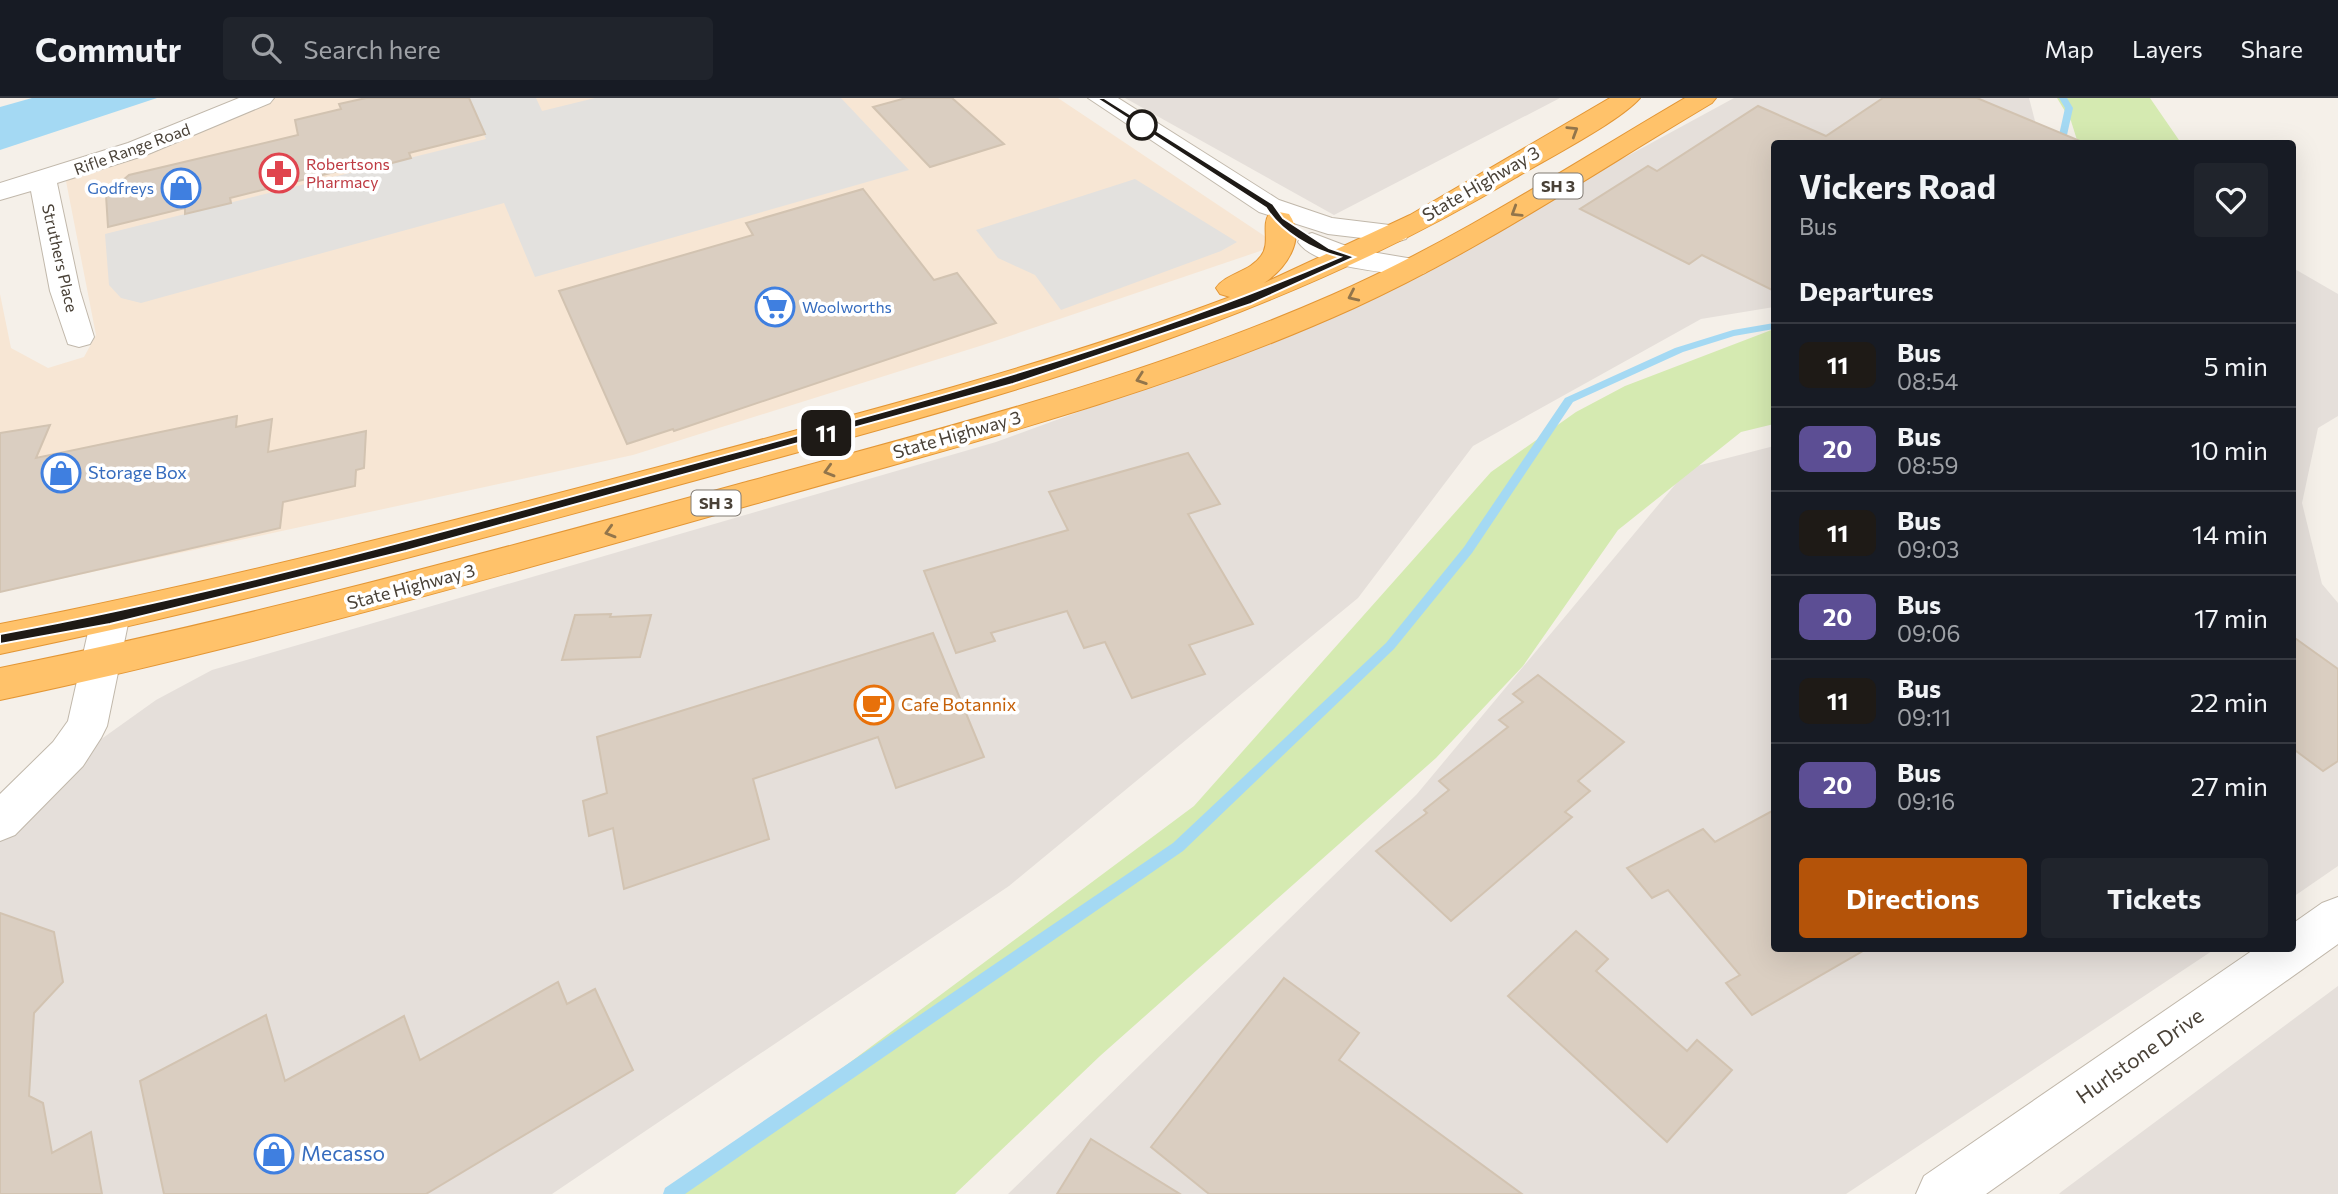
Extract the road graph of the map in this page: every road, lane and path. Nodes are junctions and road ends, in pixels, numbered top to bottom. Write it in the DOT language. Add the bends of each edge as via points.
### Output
graph roads {
  1 [pos="261,98"];
  2 [pos="1101,98"];
  3 [pos="1627,98"];
  4 [pos="1703,98"];
  5 [pos="43,180"];
  6 [pos="0,192"];
  7 [pos="1274,213"];
  8 [pos="1396,233"];
  9 [pos="1350,257"];
  10 [pos="1415,267"];
  11 [pos="79,337"];
  12 [pos="1051,368"];
  13 [pos="110,619"];
  14 [pos="0,639"];
  15 [pos="102,665"];
  16 [pos="0,684"];
  17 [pos="0,822"];
  18 [pos="2338,918"];
  19 [pos="2296,947"];
  20 [pos="2289,952"];
  21 [pos="1942,1194"];
  1 -- 5 [label="street, Rifle Range Road" via="137,149"];
  2 -- 7 [label="street"];
  8 -- 3 [label="highway, State Highway 3 / SH 3, one-way"];
  4 -- 10 [label="highway, State Highway 3 / SH 3, one-way" via="1499,222"];
  5 -- 6 [label="street, Rifle Range Road"];
  5 -- 11 [label="street, Struthers Place"];
  7 -- 8 [label="street" via="1328,226"];
  7 -- 9 [label="street" via="1325,250"];
  7 -- 12 [label="highway" via="1283,236 1280,249 1261,273 1124,327"];
  8 -- 9 [label="highway, State Highway 3 / SH 3"];
  9 -- 10 [label="street"];
  9 -- 12 [label="highway, State Highway 3 / SH 3" via="1247,301"];
  10 -- 15 [label="highway, State Highway 3 / SH 3, one-way" via="1233,347 1003,423 457,575"];
  12 -- 13 [label="highway, State Highway 3 / SH 3" via="406,547"];
  13 -- 14 [label="highway, State Highway 3 / SH 3"];
  13 -- 15 [label="street"];
  15 -- 16 [label="highway, State Highway 3 / SH 3"];
  15 -- 17 [label="street" via="87,726 68,754"];
  18 -- 19 [label="street, Hurlstone Drive"];
  20 -- 21 [label="street, Hurlstone Drive"];
}
